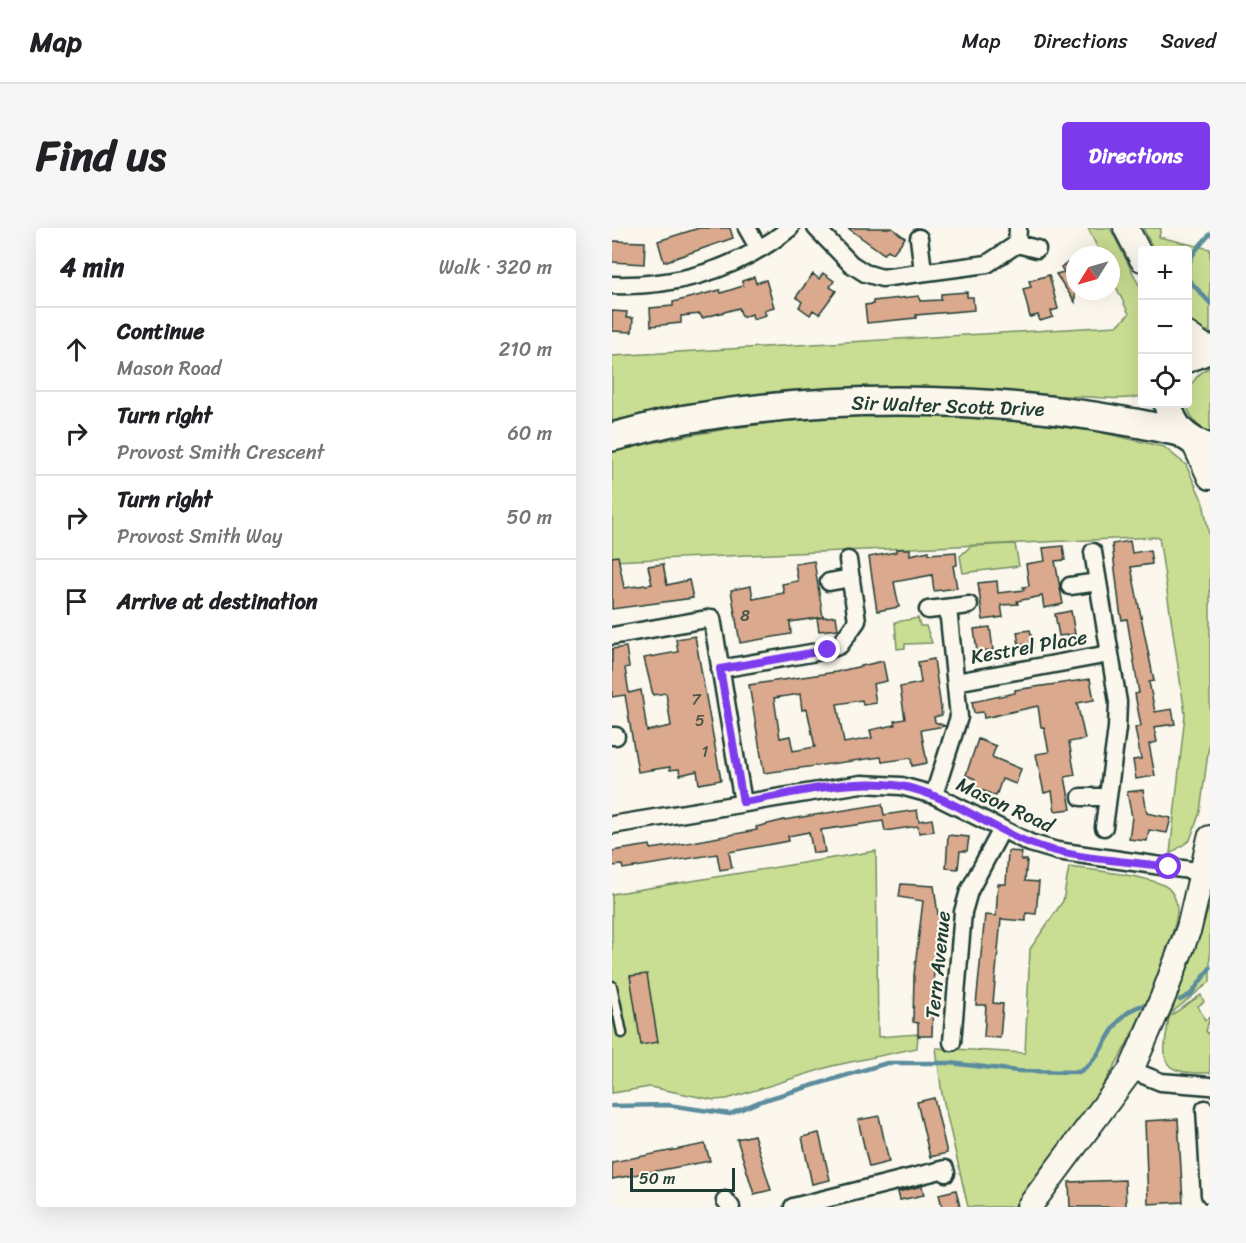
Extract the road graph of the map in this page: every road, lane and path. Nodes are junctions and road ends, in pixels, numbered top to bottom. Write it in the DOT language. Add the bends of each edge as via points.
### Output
graph roads {
  1 [pos="747,228"];
  2 [pos="790,228"];
  3 [pos="816,228"];
  4 [pos="1126,228"];
  5 [pos="1018,236"];
  6 [pos="919,238"];
  7 [pos="759,249"];
  8 [pos="1037,249"];
  9 [pos="1138,251"];
  10 [pos="923,271"];
  11 [pos="612,285"];
  12 [pos="1138,408"];
  13 [pos="1171,408"];
  14 [pos="1108,416"];
  15 [pos="612,437"];
  16 [pos="1195,441"];
  17 [pos="1210,477"];
  18 [pos="1093,552"];
  19 [pos="848,560"];
  20 [pos="851,578"];
  21 [pos="829,582"];
  22 [pos="1098,582"];
  23 [pos="1070,586"];
  24 [pos="969,605"];
  25 [pos="948,608"];
  26 [pos="928,610"];
  27 [pos="612,636"];
  28 [pos="1109,654"];
  29 [pos="720,669"];
  30 [pos="956,682"];
  31 [pos="934,795"];
  32 [pos="1081,797"];
  33 [pos="1108,797"];
  34 [pos="743,802"];
  35 [pos="612,825"];
  36 [pos="1104,827"];
  37 [pos="1002,829"];
  38 [pos="1210,838"];
  39 [pos="1203,872"];
  40 [pos="612,986"];
  41 [pos="622,1033"];
  42 [pos="952,1042"];
  43 [pos="1131,1070"];
  44 [pos="1210,1086"];
  45 [pos="1205,1109"];
  46 [pos="946,1173"];
  47 [pos="1210,1196"];
  48 [pos="793,1207"];
  49 [pos="1029,1207"];
  1 -- 7 [label="street"];
  2 -- 7 [label="street"];
  3 -- 10 [label="street" via="865,273 882,278"];
  4 -- 9 [label="street"];
  5 -- 8 [label="street"];
  5 -- 10 [label="street" via="987,264"];
  6 -- 10 [label="street"];
  7 -- 11 [label="street" via="724,267 683,280"];
  12 -- 14 [label="main road, Sir Walter Scott Drive"];
  13 -- 16 [label="main road"];
  14 -- 15 [label="main road, Sir Walter Scott Drive" via="989,404 876,400 780,405 701,416"];
  14 -- 16 [label="main road, Sir Walter Scott Drive"];
  16 -- 17 [label="street"];
  18 -- 22 [label="street, Kestrel Place"];
  19 -- 20 [label="street"];
  20 -- 21 [label="street"];
  20 -- 29 [label="street" via="856,621 840,645"];
  22 -- 23 [label="street"];
  22 -- 28 [label="street, Kestrel Place"];
  24 -- 25 [label="street"];
  25 -- 26 [label="street"];
  25 -- 30 [label="street, Kestrel Place"];
  27 -- 29 [label="street" via="711,612"];
  28 -- 30 [label="street, Kestrel Place"];
  28 -- 33 [label="street, Kestrel Place" via="1118,702 1118,728"];
  29 -- 34 [label="street"];
  30 -- 31 [label="street, Kestrel Place" via="959,717"];
  31 -- 34 [label="street, Mason Road" via="901,786 861,784"];
  31 -- 37 [label="street, Mason Road"];
  32 -- 33 [label="street"];
  33 -- 36 [label="street, Kestrel Place"];
  34 -- 35 [label="street, Mason Road"];
  37 -- 39 [label="street, Mason Road" via="1057,851"];
  37 -- 42 [label="street, Tern Avenue" via="969,891 963,912"];
  38 -- 39 [label="street"];
  39 -- 43 [label="street" via="1185,938"];
  40 -- 41 [label="lane"];
  43 -- 44 [label="street" via="1161,1082"];
  43 -- 49 [label="street"];
  45 -- 47 [label="street"];
  46 -- 48 [label="street" via="945,1169"];
}
